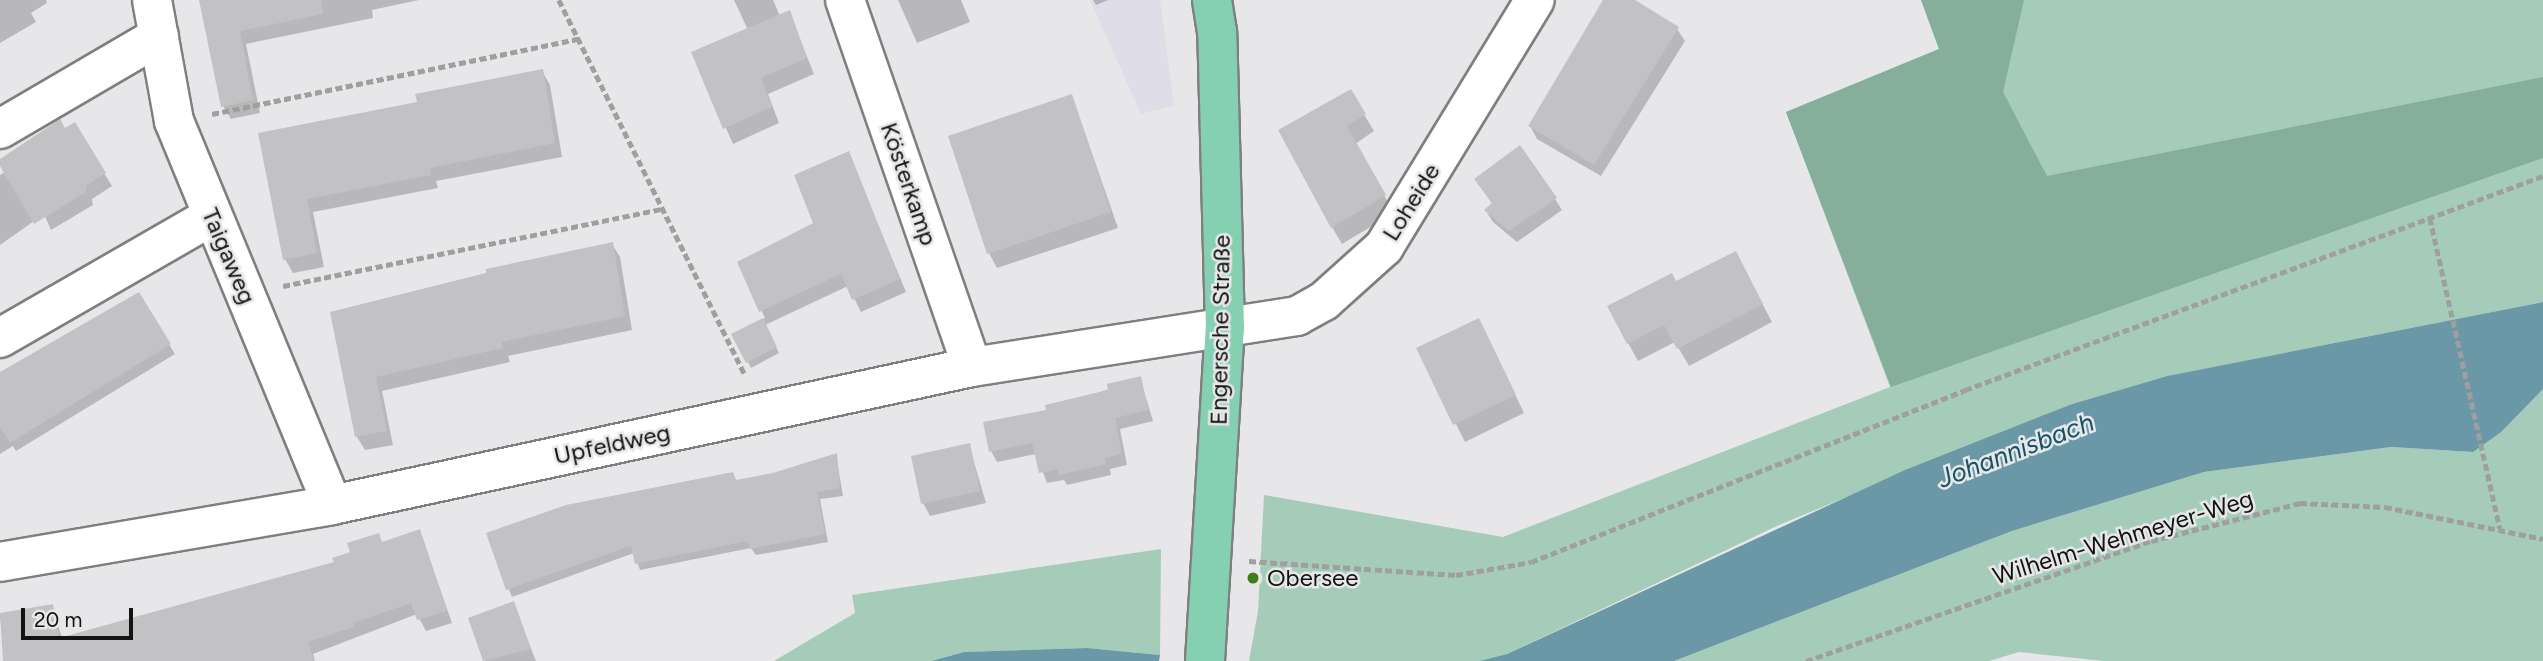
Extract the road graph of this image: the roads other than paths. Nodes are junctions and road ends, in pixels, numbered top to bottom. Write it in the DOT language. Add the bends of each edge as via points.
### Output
graph roads {
  1 [pos="845,0"];
  2 [pos="1212,0"];
  3 [pos="1535,0"];
  4 [pos="155,18"];
  5 [pos="0,129"];
  6 [pos="212,216"];
  7 [pos="1225,329"];
  8 [pos="0,338"];
  9 [pos="972,368"];
  10 [pos="332,505"];
  11 [pos="0,562"];
  12 [pos="1205,661"];
  1 -- 9 [label="street, Kösterkamp"];
  2 -- 7 [label="main road, Engersche Straße" via="1217,32"];
  3 -- 7 [label="street, Loheide" via="1384,247 1324,301 1297,316"];
  4 -- 5 [label="street"];
  4 -- 6 [label="street, Taigaweg" via="174,121"];
  6 -- 8 [label="street"];
  6 -- 10 [label="street, Taigaweg"];
  7 -- 9 [label="street, Upfeldweg"];
  7 -- 12 [label="main road, Engersche Straße" via="1227,560"];
  9 -- 10 [label="street, Upfeldweg"];
  10 -- 11 [label="street, Upfeldweg"];
}
